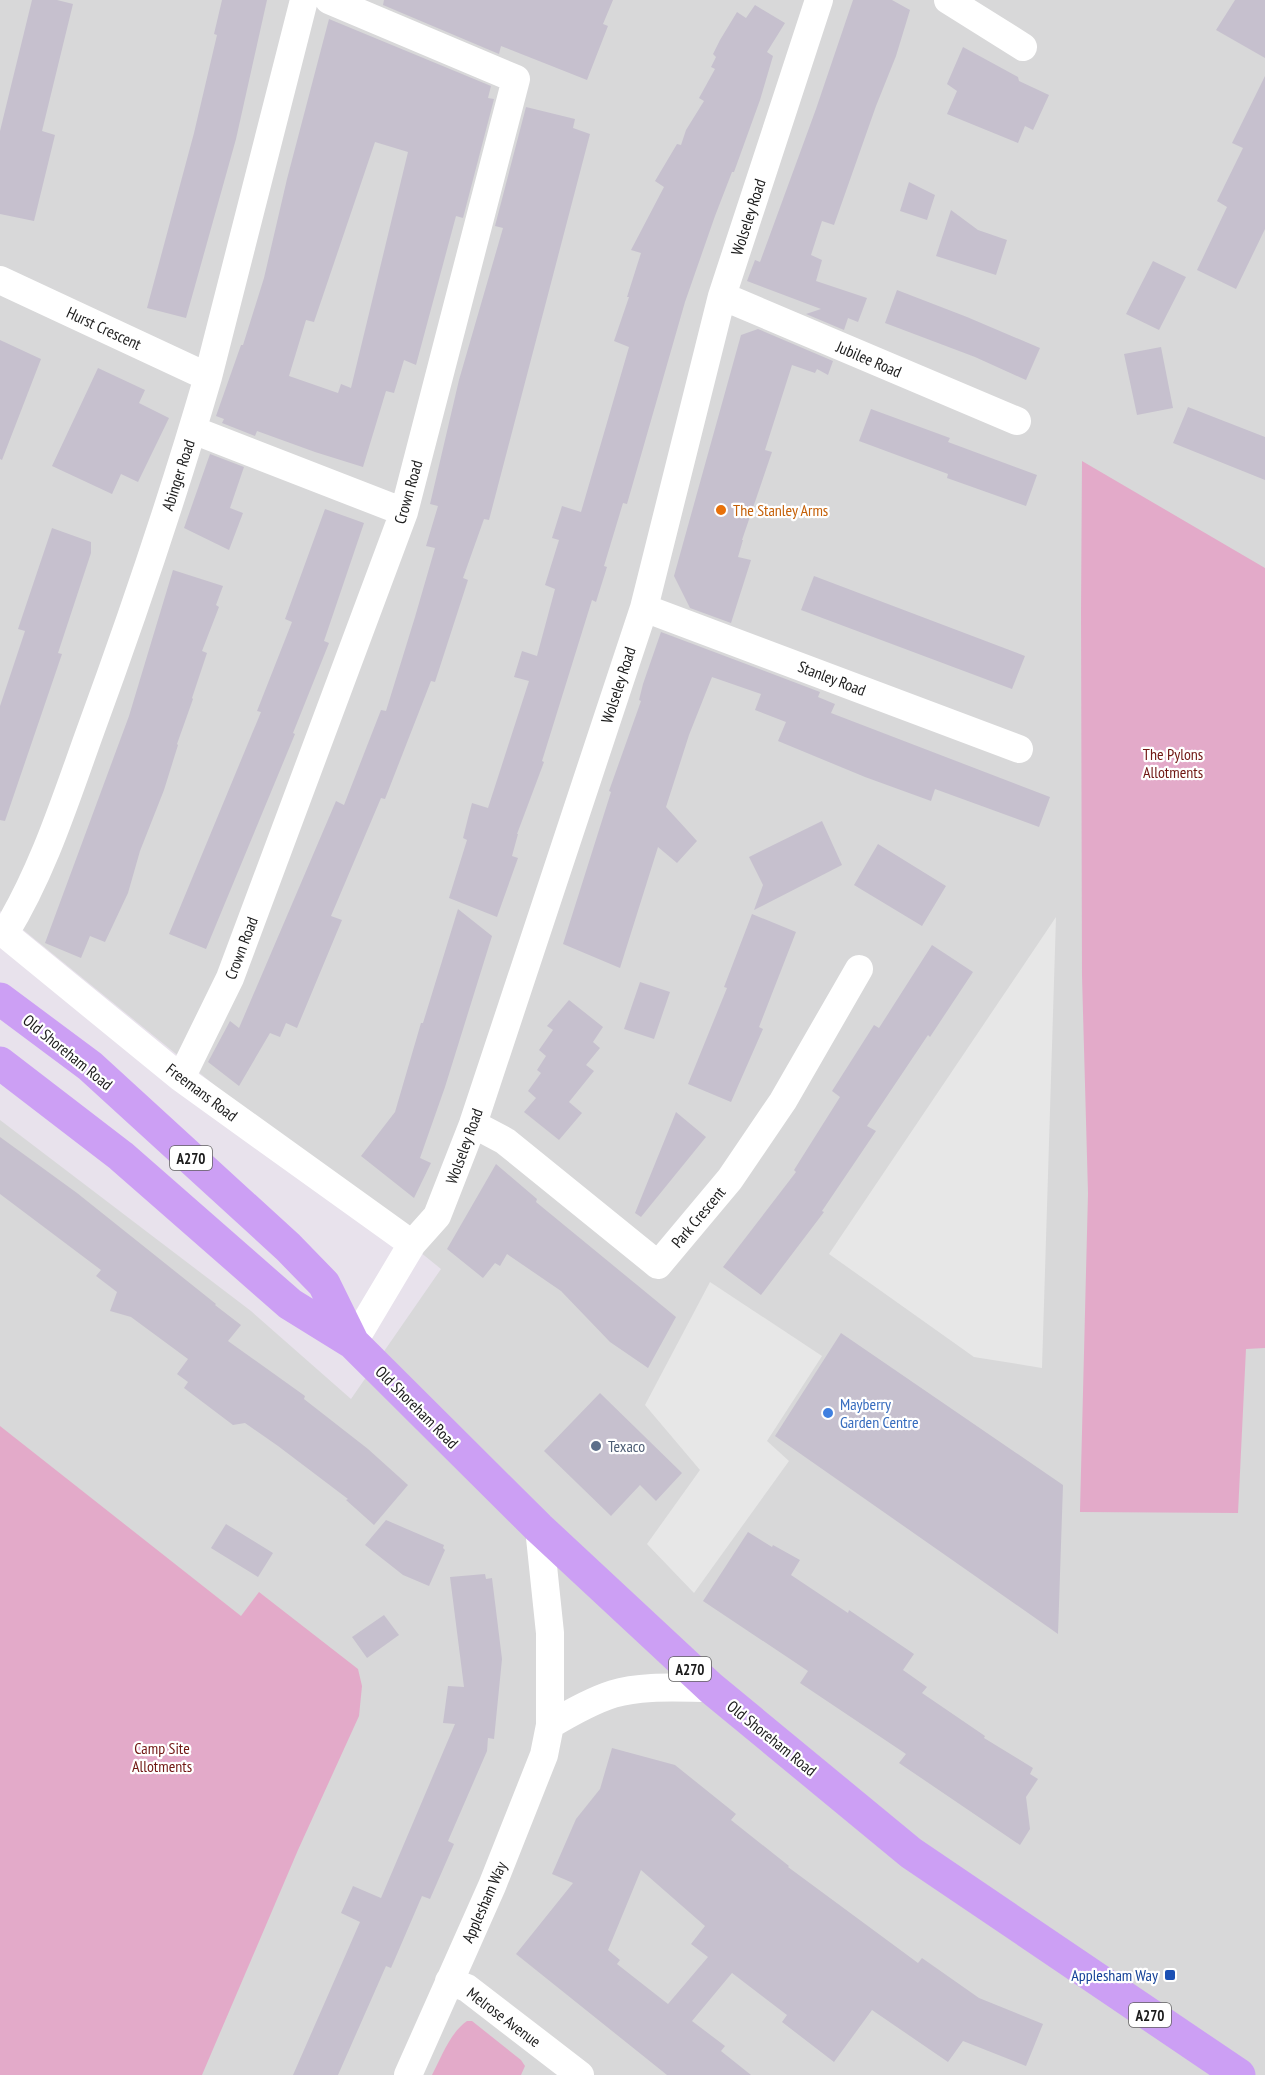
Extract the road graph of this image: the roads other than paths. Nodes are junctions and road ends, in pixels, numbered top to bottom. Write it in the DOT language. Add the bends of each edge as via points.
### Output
graph roads {
  1 [pos="304,0"];
  2 [pos="329,0"];
  3 [pos="819,0"];
  4 [pos="948,0"];
  5 [pos="1023,47"];
  6 [pos="0,280"];
  7 [pos="722,296"];
  8 [pos="208,377"];
  9 [pos="1017,421"];
  10 [pos="193,430"];
  11 [pos="404,512"];
  12 [pos="644,608"];
  13 [pos="1019,749"];
  14 [pos="2,932"];
  15 [pos="859,969"];
  16 [pos="0,999"];
  17 [pos="0,1063"];
  18 [pos="181,1078"];
  19 [pos="472,1124"];
  20 [pos="412,1244"];
  21 [pos="353,1343"];
  22 [pos="539,1528"];
  23 [pos="711,1689"];
  24 [pos="550,1725"];
  25 [pos="449,1981"];
  26 [pos="549,2066"];
  27 [pos="408,2075"];
  28 [pos="580,2075"];
  29 [pos="1239,2075"];
  1 -- 8 [label="street, Abinger Road"];
  2 -- 11 [label="street, Crown Road" via="516,79"];
  3 -- 7 [label="street, Wolseley Road"];
  4 -- 5 [label="street"];
  6 -- 8 [label="street, Hurst Crescent"];
  7 -- 9 [label="street, Jubilee Road"];
  7 -- 12 [label="street, Wolseley Road"];
  8 -- 10 [label="street, Abinger Road"];
  10 -- 11 [label="street"];
  10 -- 14 [label="street, Abinger Road" via="120,650 51,837 24,902"];
  11 -- 18 [label="street, Crown Road" via="230,978"];
  12 -- 13 [label="street, Stanley Road"];
  12 -- 19 [label="street, Wolseley Road"];
  14 -- 18 [label="street, Freemans Road"];
  15 -- 19 [label="street, Park Crescent" via="783,1101 730,1179 658,1265 505,1141"];
  16 -- 21 [label="main road, Old Shoreham Road / A270" via="90,1066 288,1247 324,1284"];
  17 -- 21 [label="main road, Old Shoreham Road / A270" via="121,1156 290,1304"];
  18 -- 20 [label="street, Freemans Road"];
  19 -- 20 [label="street, Wolseley Road" via="437,1216"];
  20 -- 21 [label="street, Wolseley Road"];
  21 -- 22 [label="main road, Old Shoreham Road / A270"];
  22 -- 23 [label="main road, Old Shoreham Road / A270"];
  22 -- 24 [label="street, Applesham Way" via="550,1633"];
  23 -- 24 [label="street" via="662,1687 614,1694"];
  23 -- 29 [label="main road, Old Shoreham Road / A270" via="911,1852"];
  24 -- 25 [label="street, Applesham Way" via="533,1785"];
  25 -- 26 [label="street, Melrose Avenue" via="467,1988"];
  25 -- 27 [label="street, Applesham Way"];
  26 -- 28 [label="street, Melrose Avenue"];
}
